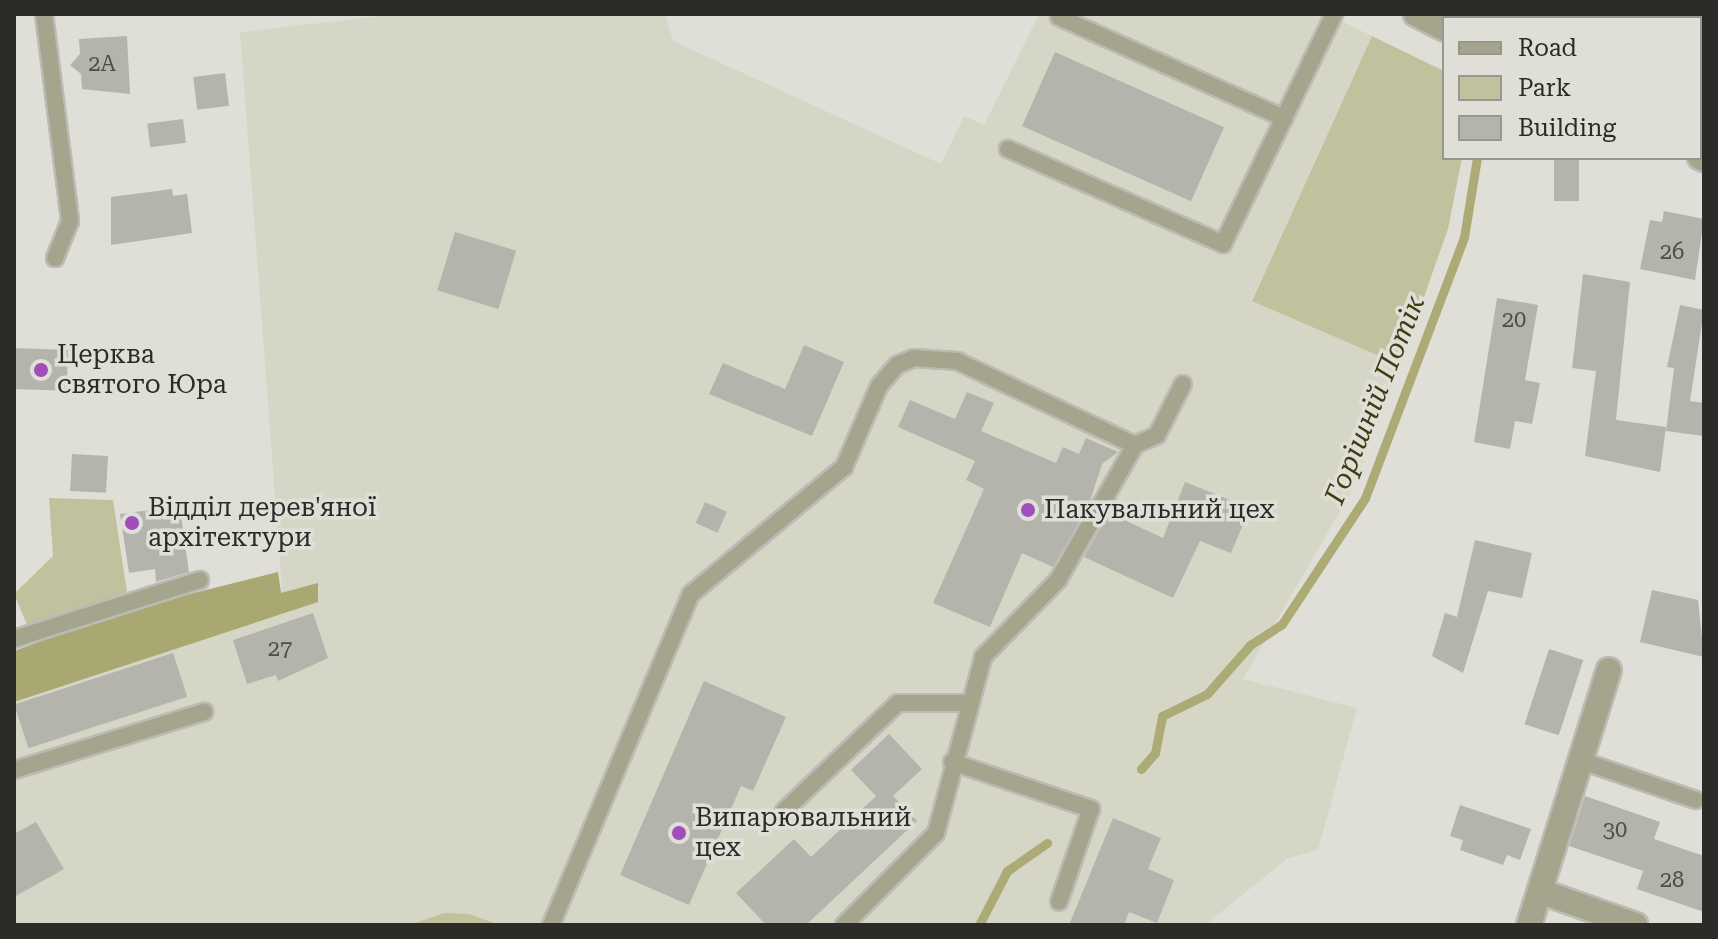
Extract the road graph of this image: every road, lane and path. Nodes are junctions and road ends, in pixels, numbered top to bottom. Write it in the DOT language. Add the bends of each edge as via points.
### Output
graph roads {
  1 [pos="44,14"];
  2 [pos="1334,14"];
  3 [pos="1416,14"];
  4 [pos="1059,17"];
  5 [pos="1442,27"];
  6 [pos="1284,118"];
  7 [pos="1008,149"];
  8 [pos="55,258"];
  9 [pos="1183,384"];
  10 [pos="1135,445"];
  11 [pos="200,580"];
  12 [pos="14,639"];
  13 [pos="1609,670"];
  14 [pos="967,703"];
  15 [pos="204,712"];
  16 [pos="1582,761"];
  17 [pos="952,762"];
  18 [pos="14,770"];
  19 [pos="1696,800"];
  20 [pos="784,811"];
  21 [pos="1542,892"];
  22 [pos="1059,902"];
  23 [pos="551,925"];
  24 [pos="844,925"];
  25 [pos="1529,925"];
  26 [pos="1635,925"];
  1 -- 8 [label="lane" via="70,221"];
  2 -- 6 [label="lane"];
  3 -- 5 [label="street"];
  4 -- 6 [label="lane"];
  6 -- 7 [label="lane" via="1223,244"];
  9 -- 10 [label="lane" via="1157,435"];
  10 -- 14 [label="lane" via="1058,580 983,657"];
  10 -- 23 [label="lane" via="957,361 914,358 897,365 879,386 844,467 691,594"];
  11 -- 12 [label="lane"];
  13 -- 16 [label="street"];
  14 -- 17 [label="lane"];
  14 -- 20 [label="lane" via="898,703"];
  15 -- 18 [label="lane"];
  16 -- 19 [label="lane"];
  16 -- 21 [label="street"];
  17 -- 22 [label="lane" via="1091,809"];
  17 -- 24 [label="lane" via="936,833"];
  21 -- 25 [label="street"];
  21 -- 26 [label="street"];
}
